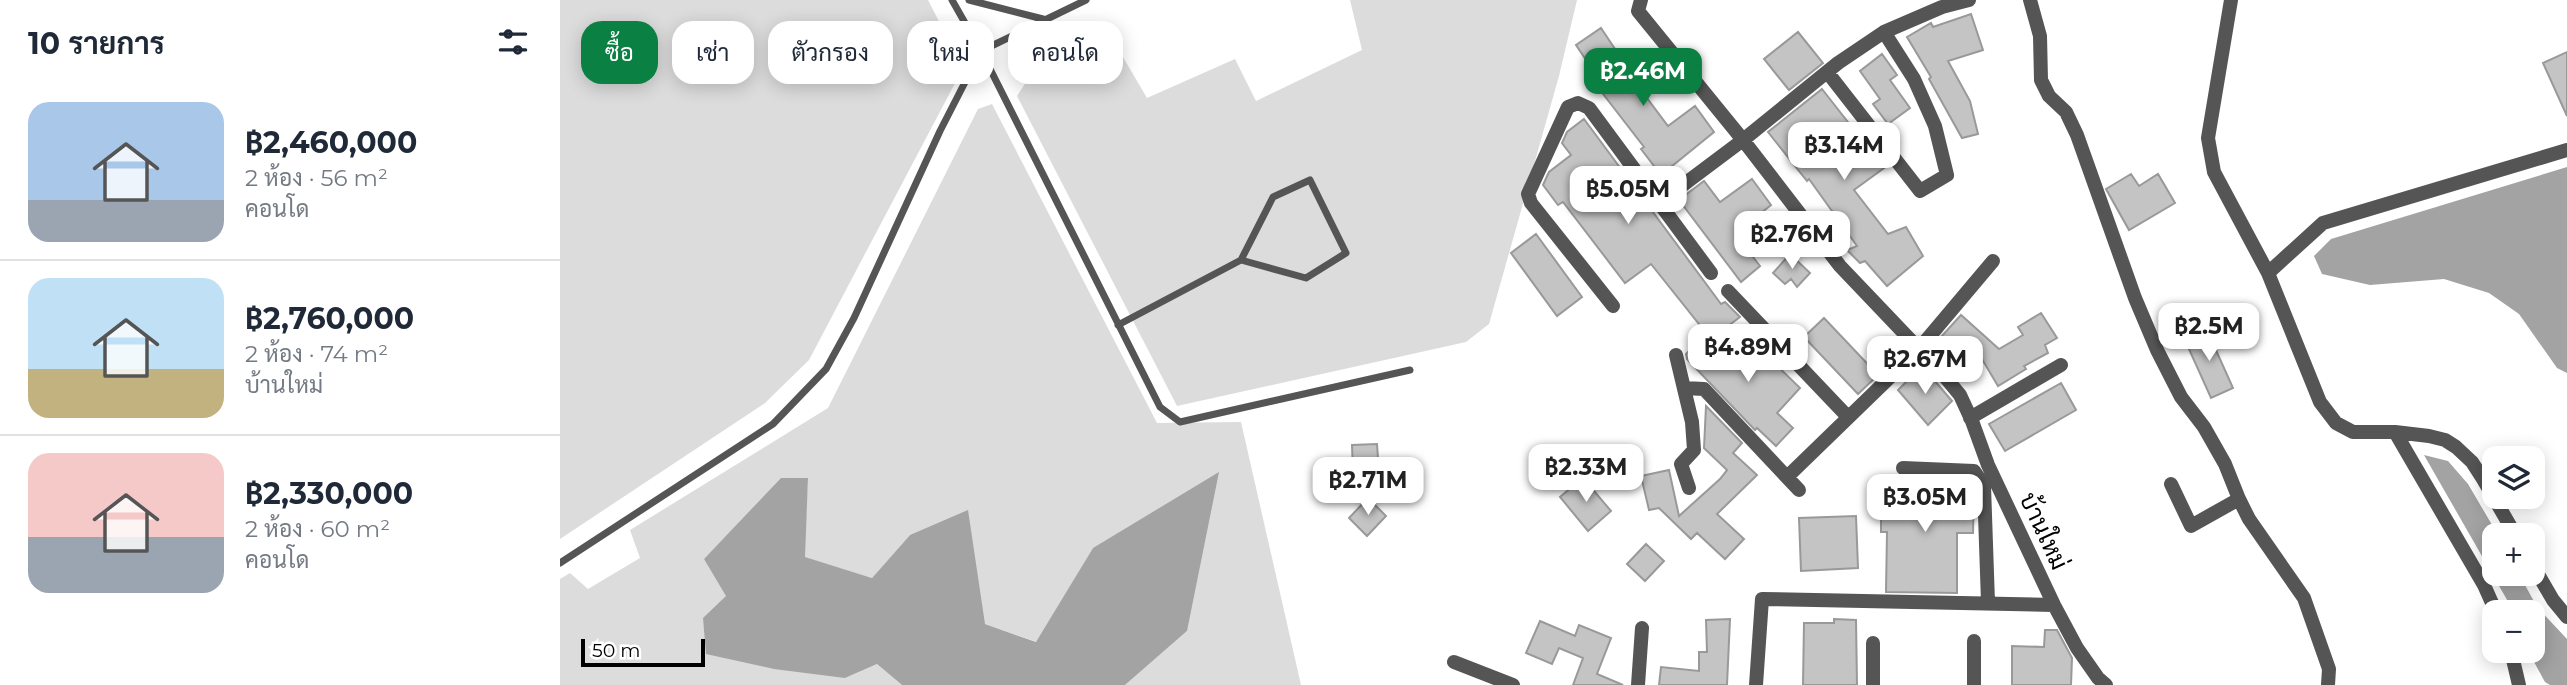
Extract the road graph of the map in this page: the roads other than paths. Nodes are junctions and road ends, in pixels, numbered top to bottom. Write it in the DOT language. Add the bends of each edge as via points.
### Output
graph roads {
  1 [pos="952,0"];
  2 [pos="969,0"];
  3 [pos="1086,0"];
  4 [pos="1641,0"];
  5 [pos="1969,0"];
  6 [pos="2030,0"];
  7 [pos="2231,0"];
  8 [pos="1044,19"];
  9 [pos="964,21"];
  10 [pos="1884,32"];
  11 [pos="994,44"];
  12 [pos="1828,73"];
  13 [pos="994,77"];
  14 [pos="964,84"];
  15 [pos="1743,140"];
  16 [pos="2567,150"];
  17 [pos="1659,203"];
  18 [pos="1241,260"];
  19 [pos="1993,261"];
  20 [pos="1711,273"];
  21 [pos="2268,273"];
  22 [pos="1728,291"];
  23 [pos="1613,306"];
  24 [pos="1118,325"];
  25 [pos="1918,350"];
  26 [pos="1676,355"];
  27 [pos="2061,365"];
  28 [pos="1410,370"];
  29 [pos="1684,388"];
  30 [pos="1847,416"];
  31 [pos="1970,418"];
  32 [pos="2395,432"];
  33 [pos="1903,468"];
  34 [pos="1787,477"];
  35 [pos="2171,484"];
  36 [pos="1689,488"];
  37 [pos="1800,490"];
  38 [pos="2239,499"];
  39 [pos="2508,523"];
  40 [pos="560,563"];
  41 [pos="2545,586"];
  42 [pos="2491,600"];
  43 [pos="1988,602"];
  44 [pos="2054,605"];
  45 [pos="2567,617"];
  46 [pos="1642,628"];
  47 [pos="1974,641"];
  48 [pos="1873,643"];
  49 [pos="1454,662"];
  50 [pos="2514,663"];
  51 [pos="1513,685"];
  52 [pos="1638,685"];
  53 [pos="1756,685"];
  54 [pos="1873,685"];
  55 [pos="1974,685"];
  56 [pos="2106,685"];
  57 [pos="2328,685"];
  58 [pos="2519,685"];
  1 -- 9 [label="lane"];
  2 -- 8 [label="lane"];
  3 -- 8 [label="lane"];
  4 -- 15 [label="street, บ้านใหม่" via="1638,11"];
  5 -- 10 [label="street"];
  6 -- 38 [label="street" via="2040,36 2041,80 2077,135 2157,351 2220,455"];
  7 -- 21 [label="street" via="2208,138 2214,172"];
  8 -- 11 [label="lane"];
  10 -- 12 [label="street"];
  10 -- 12 [label="street" via="1914,79 1935,126 1947,175 1920,191"];
  12 -- 15 [label="street"];
  13 -- 24 [label="lane"];
  14 -- 40 [label="lane" via="826,369 773,424"];
  15 -- 17 [label="street"];
  15 -- 25 [label="street, บ้านใหม่" via="1840,266"];
  16 -- 21 [label="street" via="2323,223"];
  17 -- 20 [label="street"];
  17 -- 23 [label="street" via="1589,108 1578,103 1568,107 1528,194"];
  18 -- 18 [label="lane" via="1273,197 1310,180 1346,253 1306,278"];
  18 -- 24 [label="lane"];
  19 -- 25 [label="street"];
  21 -- 32 [label="street" via="2326,413 2353,432"];
  22 -- 30 [label="street"];
  24 -- 28 [label="lane" via="1160,407 1180,422"];
  25 -- 30 [label="street"];
  25 -- 31 [label="street, บ้านใหม่" via="1959,395"];
  26 -- 29 [label="street"];
  27 -- 31 [label="street"];
  29 -- 34 [label="street" via="1704,389"];
  29 -- 36 [label="street" via="1694,450 1681,464"];
  30 -- 34 [label="street"];
  31 -- 44 [label="street, บ้านใหม่" via="1987,465"];
  32 -- 39 [label="street" via="2445,440 2456,447 2472,462"];
  32 -- 42 [label="street"];
  33 -- 43 [label="street" via="1974,471 1984,486"];
  34 -- 37 [label="street"];
  35 -- 38 [label="street" via="2191,526"];
  38 -- 57 [label="street" via="2304,598 2329,669"];
  41 -- 45 [label="street"];
  43 -- 44 [label="street"];
  43 -- 53 [label="street" via="1762,599"];
  44 -- 56 [label="street, บ้านใหม่" via="2077,648"];
  46 -- 52 [label="street"];
  47 -- 55 [label="street"];
  48 -- 54 [label="street"];
  49 -- 51 [label="street"];
  50 -- 58 [label="street"];
}
